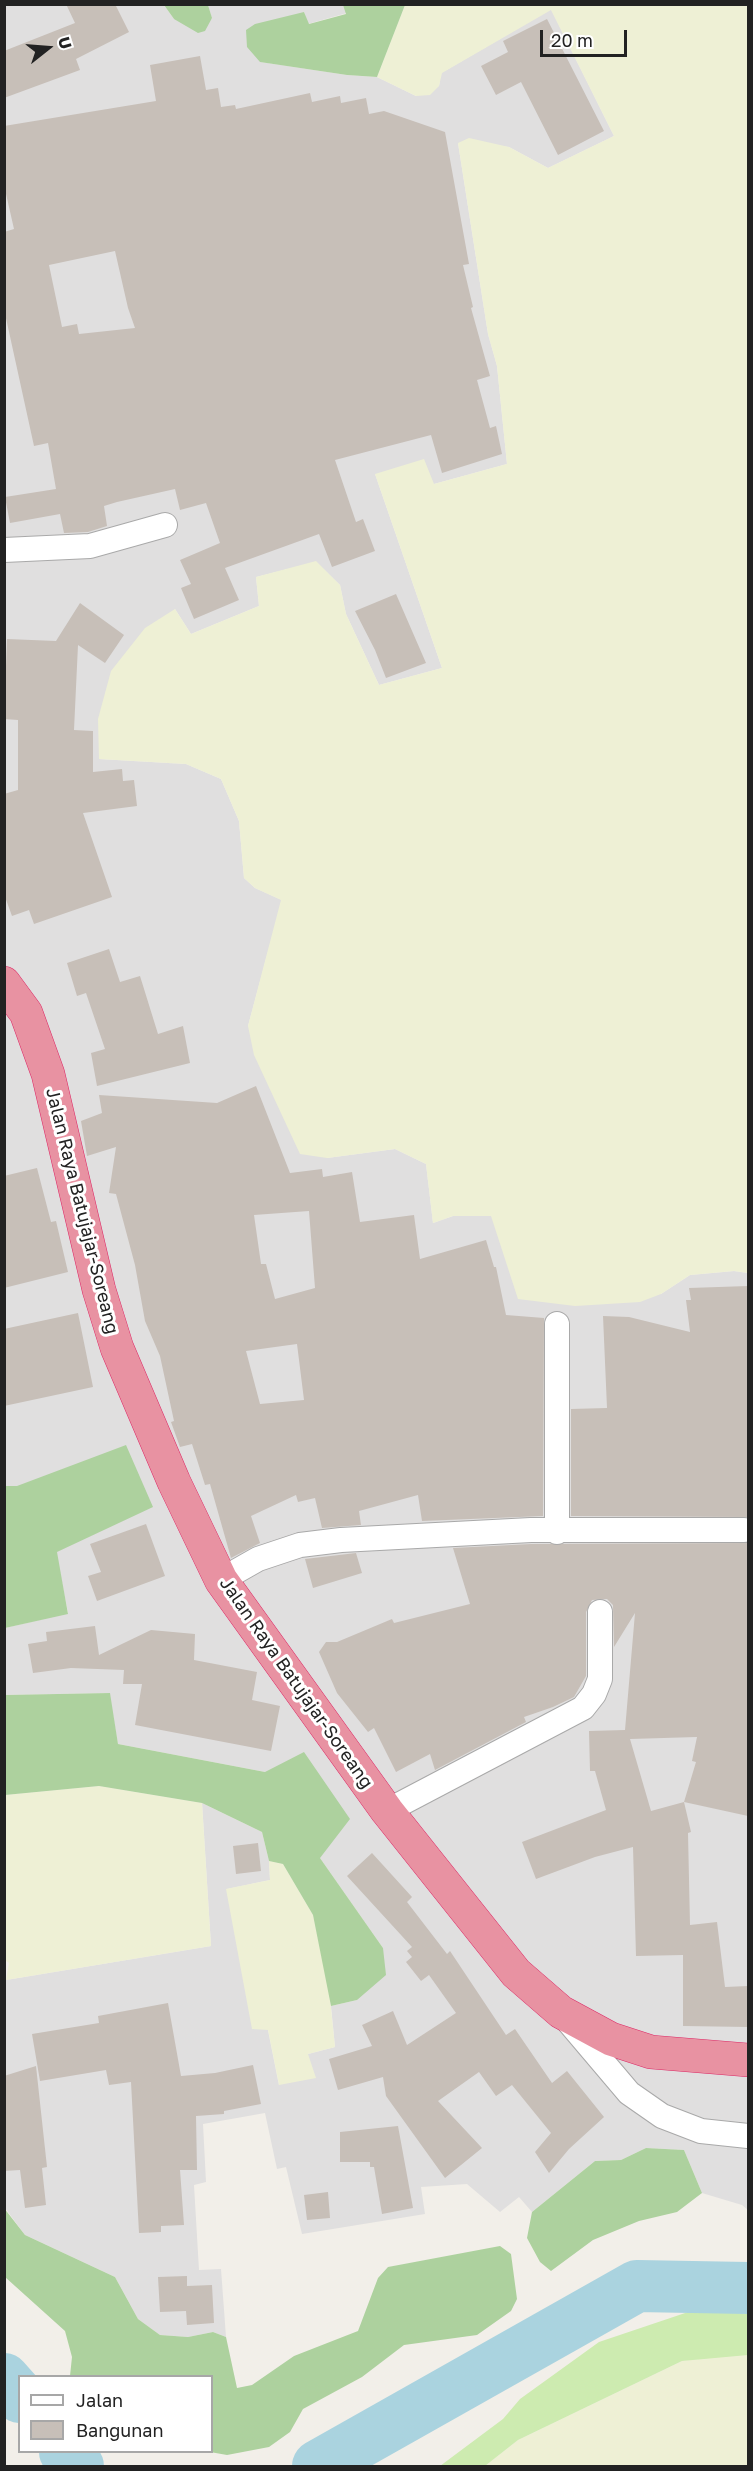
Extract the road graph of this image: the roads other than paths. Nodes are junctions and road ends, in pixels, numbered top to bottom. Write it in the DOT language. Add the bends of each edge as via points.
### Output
graph roads {
  1 [pos="165,525"];
  2 [pos="4,550"];
  3 [pos="4,983"];
  4 [pos="557,1324"];
  5 [pos="744,1530"];
  6 [pos="557,1532"];
  7 [pos="221,1580"];
  8 [pos="600,1612"];
  9 [pos="387,1811"];
  10 [pos="561,2012"];
  11 [pos="748,2060"];
  12 [pos="748,2136"];
  1 -- 2 [label="street" via="90,546"];
  3 -- 7 [label="highway, Jalan Raya Batujajar-Soreang" via="26,1013 48,1074 99,1290 117,1348"];
  4 -- 6 [label="street"];
  5 -- 6 [label="street"];
  6 -- 7 [label="street" via="438,1534 300,1545 258,1559"];
  7 -- 9 [label="highway, Jalan Raya Batujajar-Soreang"];
  8 -- 9 [label="street" via="600,1679 583,1708"];
  9 -- 10 [label="highway, Jalan Raya Batujajar-Soreang" via="516,1973"];
  10 -- 11 [label="highway, Jalan Raya Batujajar-Soreang" via="611,2039 651,2052"];
  10 -- 12 [label="street" via="630,2093 662,2116 701,2131"];
}
